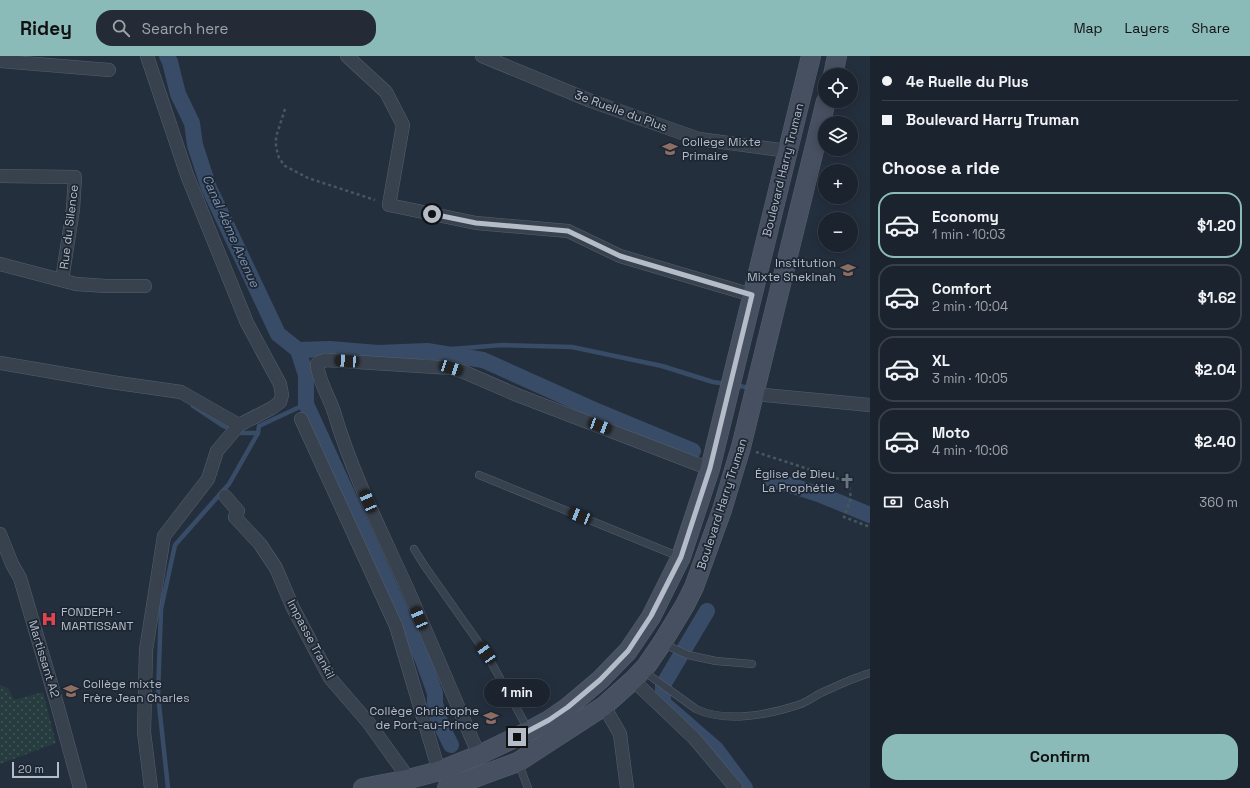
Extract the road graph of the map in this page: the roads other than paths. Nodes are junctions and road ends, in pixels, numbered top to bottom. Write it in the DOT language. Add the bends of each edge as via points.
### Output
graph roads {
  1 [pos="147,56"];
  2 [pos="347,56"];
  3 [pos="482,56"];
  4 [pos="811,56"];
  5 [pos="837,56"];
  6 [pos="0,61"];
  7 [pos="834,68"];
  8 [pos="109,70"];
  9 [pos="824,108"];
  10 [pos="788,151"];
  11 [pos="0,176"];
  12 [pos="0,264"];
  13 [pos="62,280"];
  14 [pos="145,286"];
  15 [pos="752,295"];
  16 [pos="0,363"];
  17 [pos="754,394"];
  18 [pos="870,406"];
  19 [pos="301,419"];
  20 [pos="239,425"];
  21 [pos="710,468"];
  22 [pos="479,475"];
  23 [pos="225,496"];
  24 [pos="0,534"];
  25 [pos="414,549"];
  26 [pos="681,557"];
  27 [pos="6,564"];
  28 [pos="662,643"];
  29 [pos="752,664"];
  30 [pos="870,673"];
  31 [pos="638,675"];
  32 [pos="604,706"];
  33 [pos="530,731"];
  34 [pos="479,755"];
  35 [pos="518,762"];
  36 [pos="439,771"];
  37 [pos="409,779"];
  38 [pos="80,788"];
  39 [pos="151,788"];
  40 [pos="363,788"];
  41 [pos="447,788"];
  42 [pos="528,788"];
  43 [pos="627,788"];
  44 [pos="736,788"];
  1 -- 20 [label="street" via="187,174 244,316 280,384 280,402"];
  2 -- 15 [label="street" via="386,92 403,125 389,204 476,223 568,231 620,256"];
  3 -- 10 [label="street, 3e Ruelle du Plus" via="591,101 699,139"];
  4 -- 10 [label="main road, Boulevard Harry Truman"];
  5 -- 7 [label="main road"];
  6 -- 8 [label="street"];
  9 -- 17 [label="main road, Boulevard Harry Truman"];
  10 -- 15 [label="main road, Boulevard Harry Truman"];
  11 -- 13 [label="street, Rue du Silence" via="75,177 73,209"];
  12 -- 13 [label="street"];
  13 -- 14 [label="street" via="76,284"];
  15 -- 21 [label="main road, Boulevard Harry Truman"];
  16 -- 20 [label="street" via="180,392"];
  17 -- 18 [label="street"];
  17 -- 28 [label="main road, Boulevard Harry Truman" via="722,510 694,587"];
  19 -- 36 [label="street" via="396,626"];
  20 -- 39 [label="street" via="217,451 208,479 164,536 146,650 144,732"];
  21 -- 26 [label="main road, Boulevard Harry Truman"];
  21 -- 34 [label="street" via="451,368 326,360 317,364 343,443"];
  22 -- 26 [label="lane"];
  23 -- 37 [label="street, Impasse Trankil" via="238,511 234,517 260,544 276,568 293,608 330,678 368,722"];
  24 -- 27 [label="street, Martissant A2"];
  25 -- 33 [label="lane" via="486,653"];
  26 -- 33 [label="main road, Boulevard Harry Truman" via="651,616 628,651 600,680 568,707"];
  27 -- 38 [label="street, Martissant A2" via="20,578"];
  28 -- 29 [label="lane" via="688,655 716,661"];
  28 -- 31 [label="main road, Boulevard Harry Truman"];
  30 -- 31 [label="lane" via="854,677 798,705 741,716 705,713"];
  31 -- 32 [label="main road, Boulevard Harry Truman"];
  31 -- 44 [label="street"];
  32 -- 35 [label="main road, Boulevard Harry Truman"];
  32 -- 43 [label="street" via="620,734"];
  33 -- 34 [label="main road, Boulevard Harry Truman"];
  34 -- 36 [label="main road, Boulevard Harry Truman"];
  35 -- 41 [label="main road, Boulevard Harry Truman"];
  35 -- 42 [label="lane"];
  36 -- 37 [label="main road, Boulevard Harry Truman"];
  37 -- 40 [label="main road, Boulevard Harry Truman"];
}
